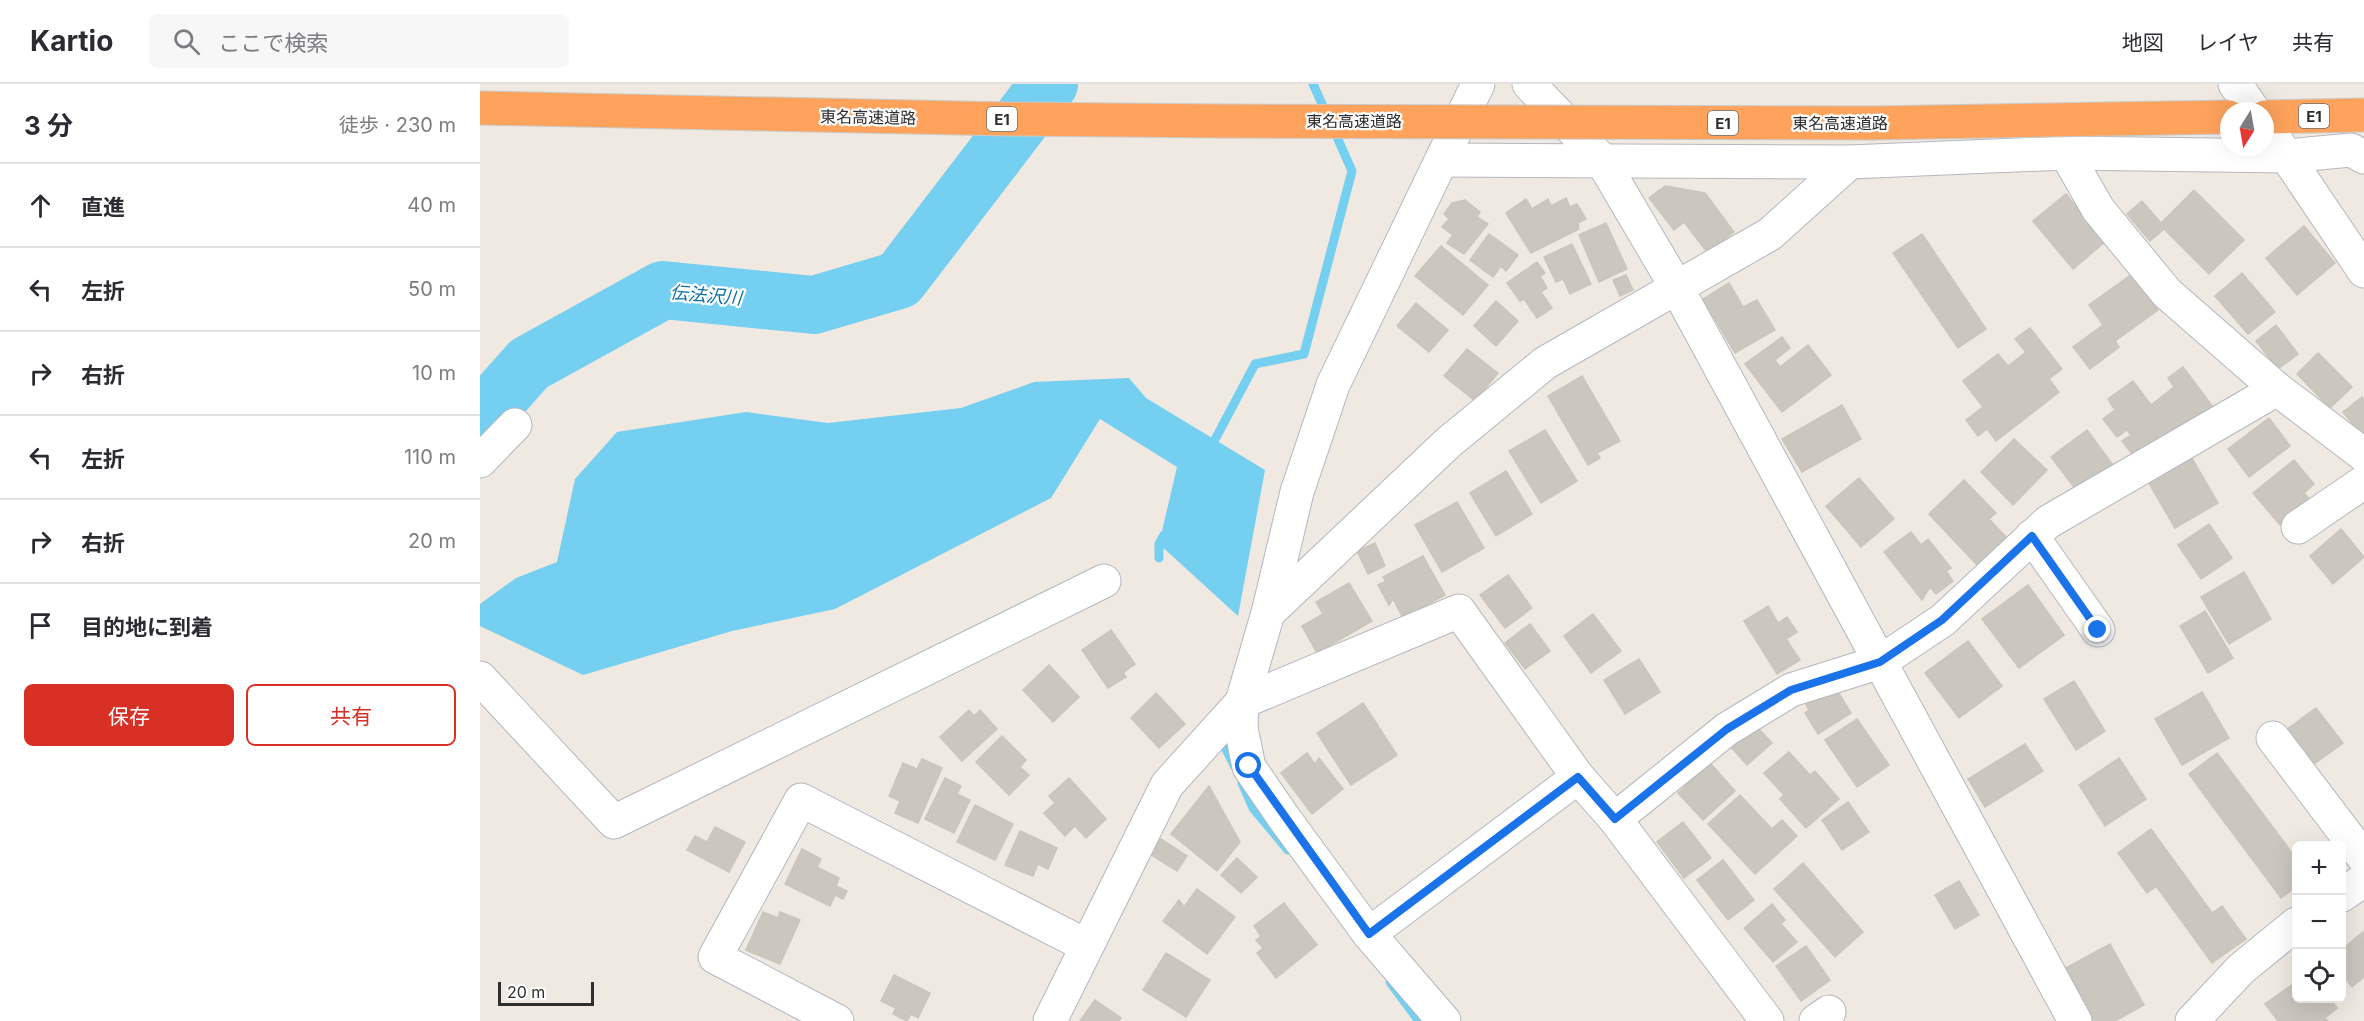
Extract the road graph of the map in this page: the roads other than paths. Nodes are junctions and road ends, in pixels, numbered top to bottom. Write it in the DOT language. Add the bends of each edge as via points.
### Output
graph roads {
  1 [pos="1478,84"];
  2 [pos="1529,84"];
  3 [pos="2235,84"];
  4 [pos="2248,102"];
  5 [pos="480,108"];
  6 [pos="2364,115"];
  7 [pos="2220,117"];
  8 [pos="2274,117"];
  9 [pos="2274,138"];
  10 [pos="2066,153"];
  11 [pos="2287,156"];
  12 [pos="2364,157"];
  13 [pos="1601,159"];
  14 [pos="1442,160"];
  15 [pos="1850,162"];
  16 [pos="2364,271"];
  17 [pos="1677,288"];
  18 [pos="2277,389"];
  19 [pos="515,425"];
  20 [pos="2364,455"];
  21 [pos="480,461"];
  22 [pos="2364,482"];
  23 [pos="2298,527"];
  24 [pos="2032,536"];
  25 [pos="1104,581"];
  26 [pos="1268,613"];
  27 [pos="2098,630"];
  28 [pos="1880,662"];
  29 [pos="480,678"];
  30 [pos="1242,702"];
  31 [pos="2273,738"];
  32 [pos="1578,777"];
  33 [pos="1615,819"];
  34 [pos="2364,858"];
  35 [pos="2364,880"];
  36 [pos="2346,892"];
  37 [pos="2292,927"];
  38 [pos="1369,934"];
  39 [pos="1088,946"];
  40 [pos="837,1021"];
  41 [pos="1050,1021"];
  42 [pos="1444,1021"];
  43 [pos="1767,1021"];
  44 [pos="2075,1021"];
  45 [pos="2192,1021"];
  1 -- 14 [label="street"];
  2 -- 13 [label="street"];
  3 -- 4 [label="street"];
  5 -- 7 [label="highway, 東名高速道路 / E1, bridge" via="1217,121 1871,123"];
  6 -- 8 [label="highway, E1"];
  9 -- 11 [label="street"];
  10 -- 11 [label="street"];
  10 -- 15 [label="street"];
  10 -- 18 [label="street" via="2098,209 2167,293"];
  11 -- 12 [label="street" via="2351,150"];
  11 -- 16 [label="street"];
  13 -- 14 [label="street"];
  13 -- 15 [label="street"];
  13 -- 17 [label="street"];
  14 -- 26 [label="street" via="1333,384 1296,492"];
  15 -- 17 [label="street" via="1770,234"];
  17 -- 26 [label="street" via="1545,363 1449,442"];
  17 -- 28 [label="street"];
  18 -- 20 [label="street"];
  18 -- 24 [label="street" via="2048,522"];
  19 -- 21 [label="street"];
  22 -- 23 [label="street"];
  24 -- 27 [label="street"];
  24 -- 28 [label="street" via="1942,620"];
  25 -- 29 [label="street" via="614,822"];
  26 -- 30 [label="street"];
  28 -- 33 [label="street" via="1791,690 1727,729"];
  28 -- 44 [label="street"];
  30 -- 32 [label="street" via="1459,611"];
  30 -- 38 [label="street" via="1241,728 1249,766"];
  30 -- 39 [label="street" via="1167,785"];
  31 -- 34 [label="street"];
  32 -- 33 [label="street"];
  32 -- 38 [label="street"];
  33 -- 43 [label="street"];
  35 -- 36 [label="street"];
  37 -- 45 [label="street" via="2241,969"];
  38 -- 42 [label="street"];
  39 -- 40 [label="street" via="801,800 715,957"];
  39 -- 41 [label="street"];
}
